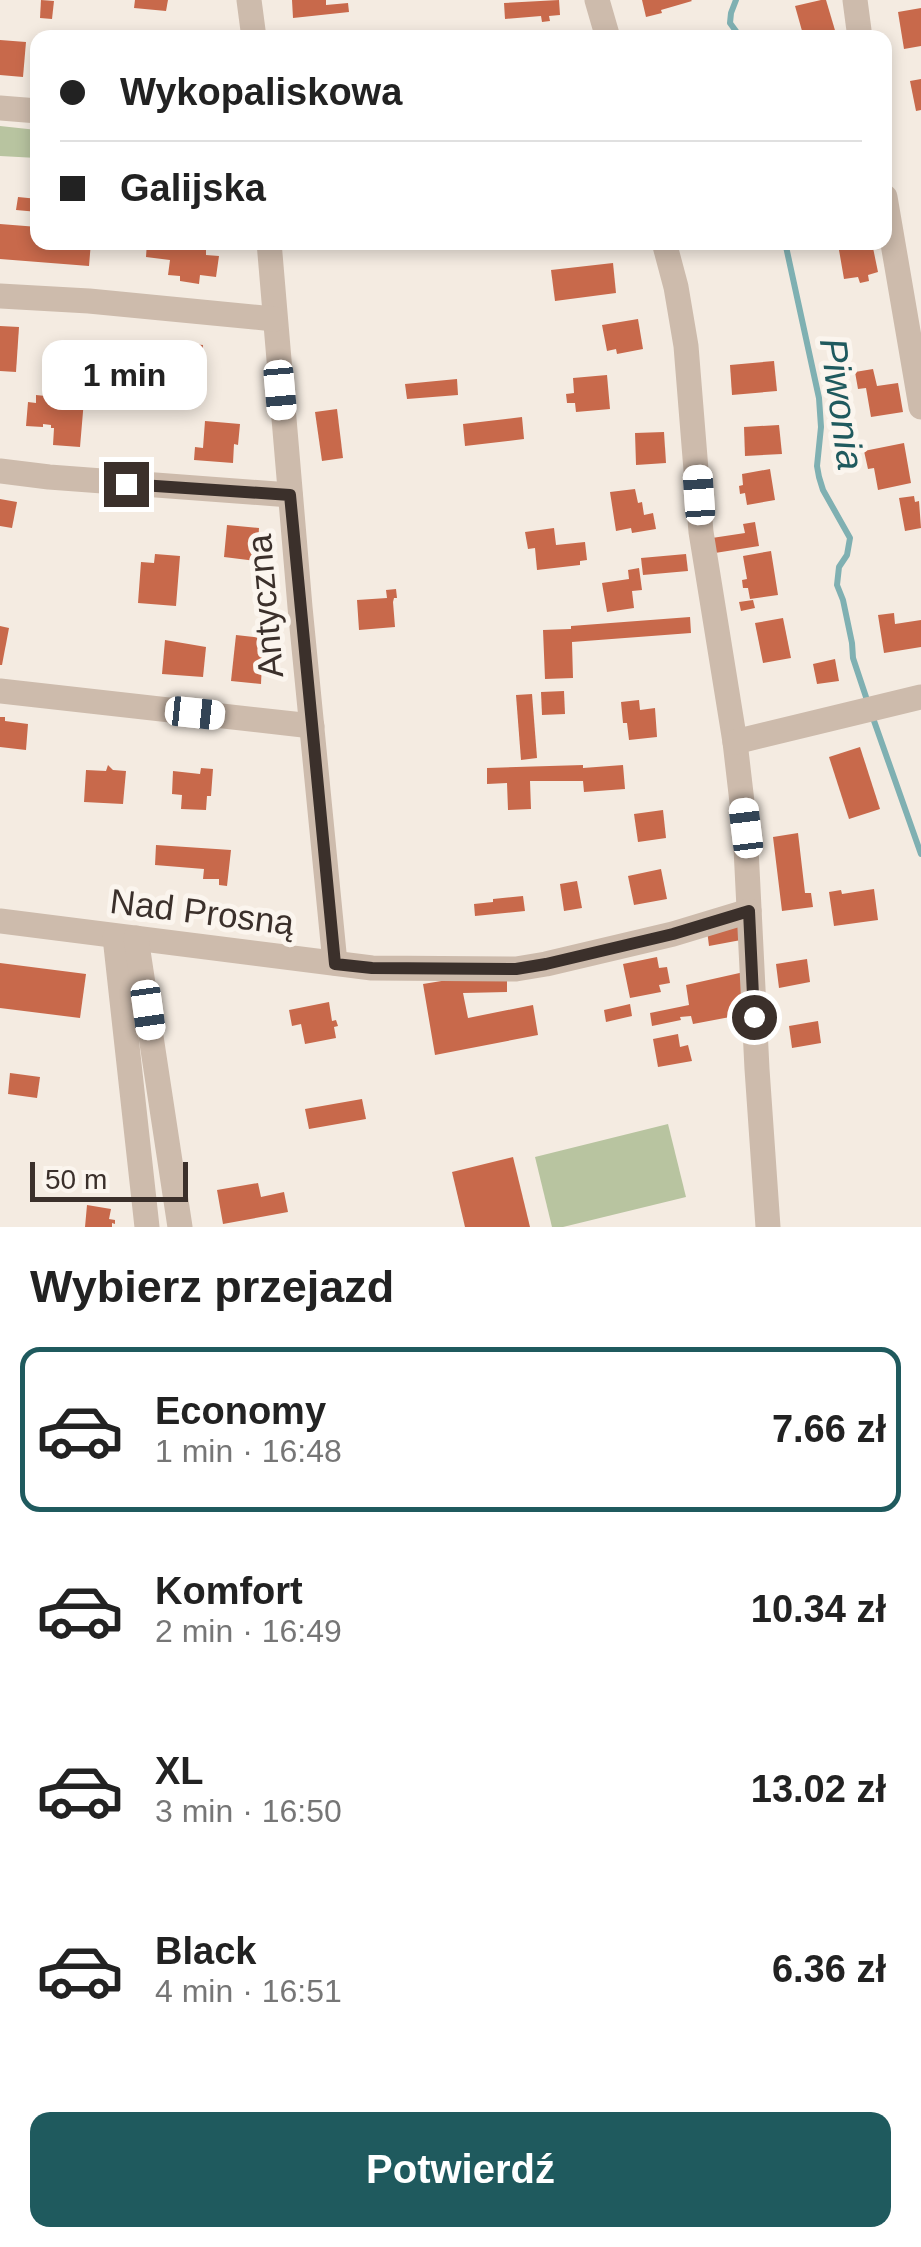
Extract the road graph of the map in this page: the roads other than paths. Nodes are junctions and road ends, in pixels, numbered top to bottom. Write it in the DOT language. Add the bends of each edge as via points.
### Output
graph roads {
  1 [pos="249,0"];
  2 [pos="597,0"];
  3 [pos="855,0"];
  4 [pos="253,30"];
  5 [pos="606,30"];
  6 [pos="859,30"];
  7 [pos="0,108"];
  8 [pos="30,110"];
  9 [pos="892,238"];
  10 [pos="270,250"];
  11 [pos="666,250"];
  12 [pos="0,296"];
  13 [pos="274,320"];
  14 [pos="921,407"];
  15 [pos="0,471"];
  16 [pos="290,495"];
  17 [pos="0,692"];
  18 [pos="921,696"];
  19 [pos="312,726"];
  20 [pos="735,742"];
  21 [pos="749,911"];
  22 [pos="0,921"];
  23 [pos="126,938"];
  24 [pos="335,964"];
  25 [pos="147,1227"];
  26 [pos="180,1227"];
  27 [pos="768,1227"];
  1 -- 4 [label="street"];
  2 -- 5 [label="street"];
  3 -- 6 [label="street"];
  7 -- 8 [label="street"];
  9 -- 14 [label="street"];
  10 -- 13 [label="street, Antyczna"];
  11 -- 20 [label="street" via="686,346 702,532"];
  12 -- 13 [label="street"];
  13 -- 16 [label="street, Antyczna"];
  15 -- 16 [label="street"];
  16 -- 19 [label="street, Antyczna"];
  17 -- 19 [label="street"];
  18 -- 20 [label="street"];
  19 -- 24 [label="street, Antyczna"];
  20 -- 21 [label="street"];
  21 -- 24 [label="street, Nad Prosną" via="516,969"];
  21 -- 27 [label="street"];
  22 -- 23 [label="street, Nad Prosną"];
  23 -- 24 [label="street, Nad Prosną"];
  23 -- 25 [label="street"];
  23 -- 26 [label="street"];
}
